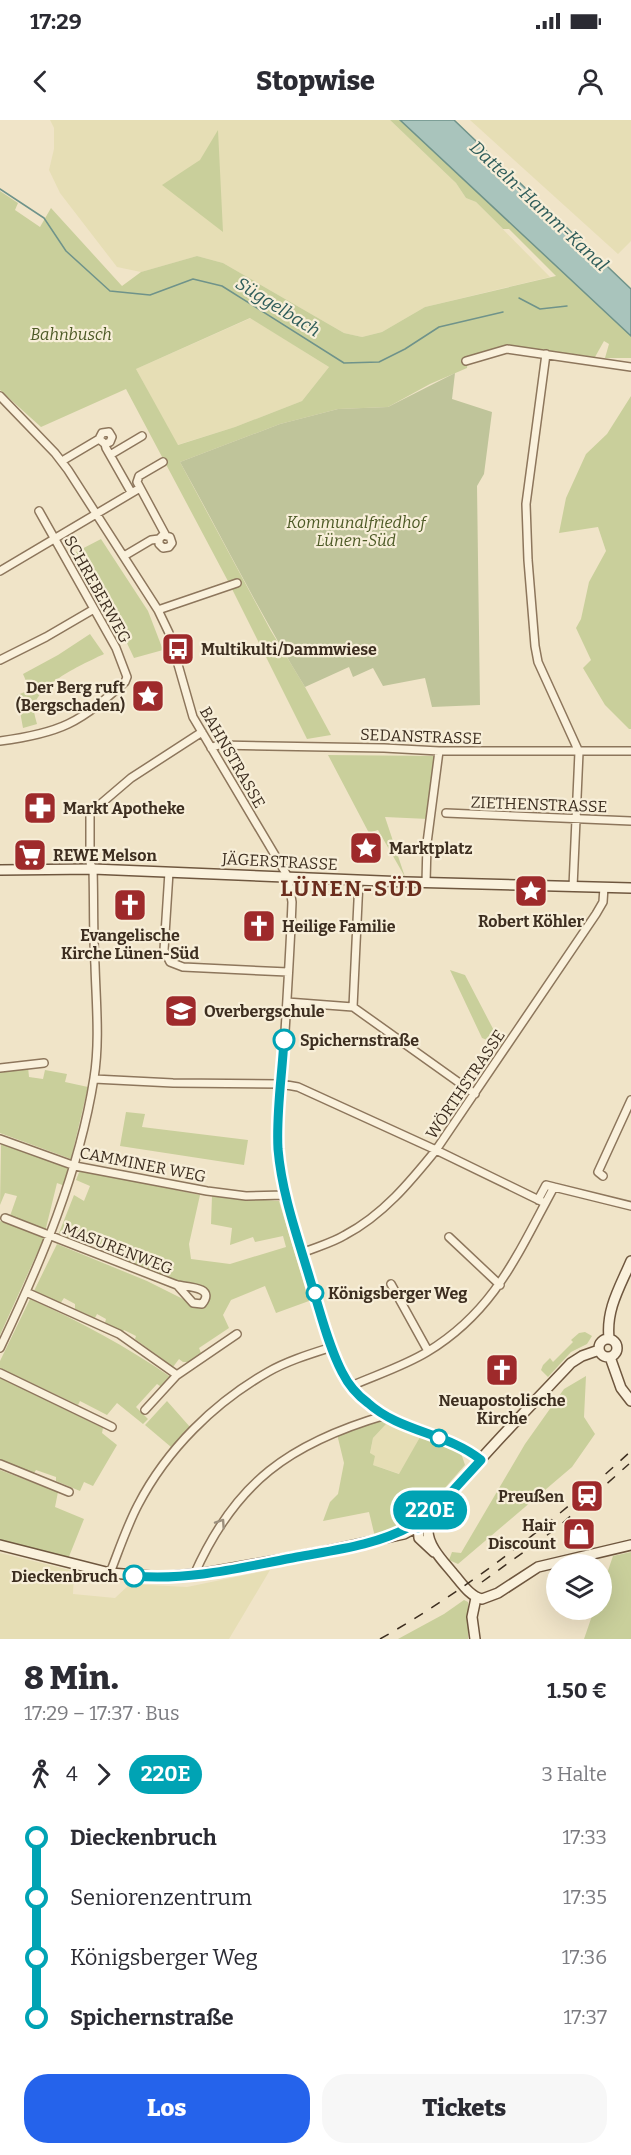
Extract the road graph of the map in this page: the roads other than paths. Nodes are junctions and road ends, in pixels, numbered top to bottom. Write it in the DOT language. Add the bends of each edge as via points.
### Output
graph roads {
  1 [pos="546,354"];
  2 [pos="466,361"];
  3 [pos="631,367"];
  4 [pos="0,396"];
  5 [pos="142,436"];
  6 [pos="110,455"];
  7 [pos="62,461"];
  8 [pos="163,462"];
  9 [pos="140,488"];
  10 [pos="131,492"];
  11 [pos="39,511"];
  12 [pos="96,512"];
  13 [pos="54,538"];
  14 [pos="124,556"];
  15 [pos="0,571"];
  16 [pos="237,583"];
  17 [pos="94,609"];
  18 [pos="158,610"];
  19 [pos="0,660"];
  20 [pos="202,732"];
  21 [pos="0,741"];
  22 [pos="211,748"];
  23 [pos="439,751"];
  24 [pos="631,751"];
  25 [pos="579,752"];
  26 [pos="446,813"];
  27 [pos="577,819"];
  28 [pos="631,821"];
  29 [pos="93,869"];
  30 [pos="0,870"];
  31 [pos="170,872"];
  32 [pos="288,877"];
  33 [pos="359,879"];
  34 [pos="426,883"];
  35 [pos="573,887"];
  36 [pos="604,887"];
  37 [pos="631,888"];
  38 [pos="288,972"];
  39 [pos="287,1002"];
  40 [pos="353,1007"];
  41 [pos="44,1063"];
  42 [pos="0,1068"];
  43 [pos="94,1078"];
  44 [pos="281,1084"];
  45 [pos="475,1094"];
  46 [pos="631,1100"];
  47 [pos="0,1138"];
  48 [pos="436,1150"];
  49 [pos="75,1166"];
  50 [pos="603,1176"];
  51 [pos="285,1195"];
  52 [pos="542,1201"];
  53 [pos="631,1206"];
  54 [pos="5,1218"];
  55 [pos="49,1236"];
  56 [pos="449,1237"];
  57 [pos="302,1253"];
  58 [pos="631,1261"];
  59 [pos="391,1284"];
  60 [pos="177,1285"];
  61 [pos="500,1285"];
  62 [pos="26,1292"];
  63 [pos="237,1334"];
  64 [pos="609,1338"];
  65 [pos="332,1347"];
  66 [pos="0,1348"];
  67 [pos="599,1350"];
  68 [pos="428,1352"];
  69 [pos="610,1357"];
  70 [pos="0,1373"];
  71 [pos="177,1375"];
  72 [pos="351,1386"];
  73 [pos="631,1401"];
  74 [pos="145,1410"];
  75 [pos="386,1416"];
  76 [pos="112,1427"];
  77 [pos="481,1460"];
  78 [pos="0,1464"];
  79 [pos="69,1492"];
  80 [pos="447,1497"];
  81 [pos="432,1519"];
  82 [pos="416,1525"];
  83 [pos="393,1536"];
  84 [pos="426,1542"];
  85 [pos="0,1545"];
  86 [pos="631,1545"];
  87 [pos="110,1573"];
  88 [pos="194,1575"];
  89 [pos="479,1599"];
  90 [pos="475,1639"];
  1 -- 2 [label="street" via="507,349"];
  1 -- 3 [label="street"];
  1 -- 25 [label="street" via="526,504 535,646 538,662"];
  4 -- 7 [label="street, BAHNSTRASSE"];
  5 -- 6 [label="street"];
  6 -- 7 [label="street" via="102,442"];
  6 -- 10 [label="street"];
  7 -- 12 [label="street, BAHNSTRASSE"];
  8 -- 9 [label="street" via="139,476"];
  9 -- 10 [label="street"];
  9 -- 14 [label="street" via="162,537"];
  10 -- 12 [label="street"];
  11 -- 13 [label="street, SCHREBERWEG"];
  12 -- 13 [label="street"];
  12 -- 14 [label="street, BAHNSTRASSE"];
  13 -- 15 [label="street"];
  13 -- 17 [label="street, SCHREBERWEG"];
  14 -- 18 [label="street, BAHNSTRASSE"];
  16 -- 18 [label="street"];
  17 -- 19 [label="street"];
  17 -- 21 [label="street, SCHREBERWEG" via="116,648 127,677 125,682 68,724"];
  18 -- 20 [label="street, BAHNSTRASSE" via="169,633 191,712"];
  20 -- 22 [label="street, BAHNSTRASSE"];
  20 -- 29 [label="street" via="131,778 90,813"];
  22 -- 23 [label="street, SEDANSTRASSE" via="257,745"];
  22 -- 32 [label="street, BAHNSTRASSE"];
  23 -- 25 [label="street, SEDANSTRASSE"];
  23 -- 34 [label="street"];
  24 -- 25 [label="street, SEDANSTRASSE"];
  25 -- 27 [label="street"];
  26 -- 27 [label="street, ZIETHENSTRASSE"];
  27 -- 28 [label="street, ZIETHENSTRASSE"];
  27 -- 35 [label="street"];
  29 -- 30 [label="street, JÄGERSTRASSE"];
  29 -- 31 [label="street, JÄGERSTRASSE"];
  29 -- 43 [label="street"];
  31 -- 32 [label="street, JÄGERSTRASSE"];
  31 -- 38 [label="street" via="164,950 170,962 183,967"];
  32 -- 33 [label="street, JÄGERSTRASSE"];
  32 -- 38 [label="street" via="292,902"];
  33 -- 34 [label="street, JÄGERSTRASSE"];
  33 -- 40 [label="street"];
  34 -- 35 [label="street, JÄGERSTRASSE"];
  35 -- 36 [label="street, JÄGERSTRASSE"];
  36 -- 37 [label="street, JÄGERSTRASSE"];
  36 -- 45 [label="street, WÖRTHSTRASSE" via="603,902 596,914"];
  38 -- 39 [label="street"];
  39 -- 40 [label="street"];
  39 -- 44 [label="street"];
  40 -- 45 [label="street"];
  41 -- 42 [label="street"];
  43 -- 44 [label="street"];
  43 -- 49 [label="street"];
  44 -- 48 [label="street" via="310,1092"];
  44 -- 51 [label="street" via="278,1138"];
  45 -- 48 [label="street, WÖRTHSTRASSE"];
  46 -- 50 [label="street" via="598,1172"];
  47 -- 49 [label="street, CAMMINER WEG"];
  48 -- 52 [label="street"];
  48 -- 57 [label="street, WÖRTHSTRASSE" via="410,1183 381,1210 345,1235"];
  49 -- 51 [label="street, CAMMINER WEG" via="207,1191"];
  49 -- 55 [label="street"];
  51 -- 57 [label="street"];
  52 -- 53 [label="street" via="546,1185"];
  52 -- 61 [label="street"];
  54 -- 55 [label="street, MASURENWEG"];
  55 -- 60 [label="street, MASURENWEG"];
  55 -- 62 [label="street"];
  56 -- 61 [label="street"];
  57 -- 65 [label="street"];
  58 -- 64 [label="street" via="611,1305"];
  59 -- 68 [label="street"];
  61 -- 68 [label="street" via="471,1318"];
  62 -- 66 [label="street"];
  62 -- 71 [label="street" via="119,1334"];
  63 -- 71 [label="street"];
  64 -- 67 [label="street" via="601,1342"];
  64 -- 69 [label="street" via="618,1349"];
  65 -- 72 [label="street"];
  65 -- 87 [label="street" via="269,1372 195,1428 166,1460 138,1505"];
  67 -- 69 [label="street"];
  67 -- 77 [label="street" via="571,1363"];
  68 -- 72 [label="street"];
  69 -- 73 [label="street" via="621,1388"];
  70 -- 76 [label="street"];
  71 -- 74 [label="street"];
  72 -- 75 [label="street"];
  75 -- 77 [label="street" via="464,1448"];
  88 -- 75 [label="street, one-way" via="220,1524 268,1471 319,1438"];
  77 -- 80 [label="street"];
  78 -- 79 [label="street"];
  80 -- 81 [label="street"];
  80 -- 82 [label="street"];
  81 -- 82 [label="street"];
  81 -- 84 [label="street"];
  82 -- 83 [label="street"];
  82 -- 84 [label="street"];
  83 -- 84 [label="street"];
  83 -- 88 [label="street"];
  84 -- 89 [label="street"];
  85 -- 87 [label="street"];
  86 -- 89 [label="street" via="538,1567 498,1593"];
  87 -- 88 [label="street" via="145,1577"];
  89 -- 90 [label="street" via="472,1617"];
}
